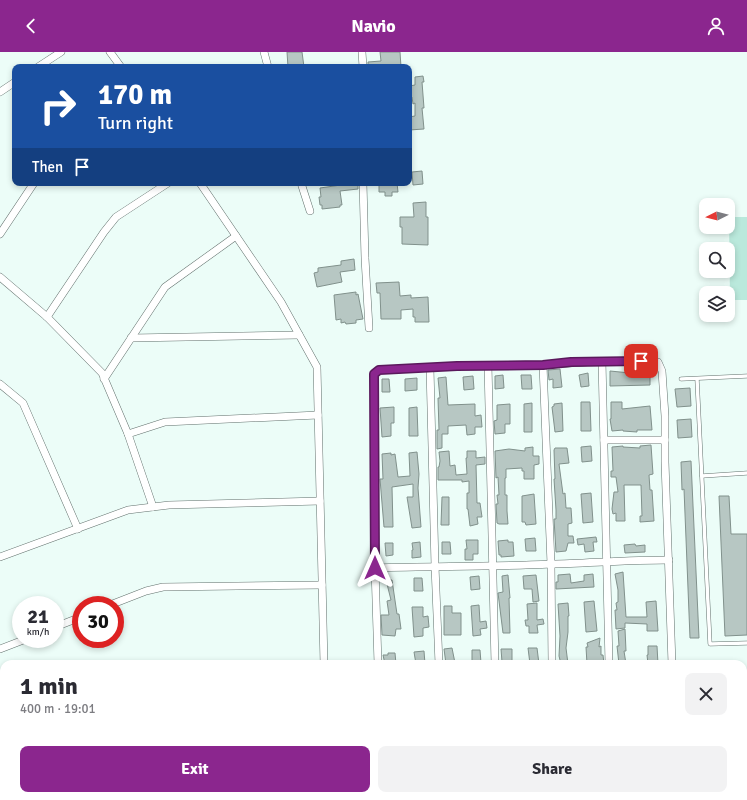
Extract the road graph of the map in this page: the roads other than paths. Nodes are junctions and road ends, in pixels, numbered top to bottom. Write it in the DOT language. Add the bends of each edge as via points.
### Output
graph roads {
  1 [pos="61,52"];
  2 [pos="110,52"];
  3 [pos="264,52"];
  4 [pos="362,52"];
  5 [pos="43,64"];
  6 [pos="119,64"];
  7 [pos="267,64"];
  8 [pos="363,64"];
  9 [pos="12,84"];
  10 [pos="0,92"];
  11 [pos="32,186"];
  12 [pos="163,186"];
  13 [pos="202,186"];
  14 [pos="302,186"];
  15 [pos="363,186"];
  16 [pos="310,211"];
  17 [pos="0,234"];
  18 [pos="236,236"];
  19 [pos="0,277"];
  20 [pos="47,317"];
  21 [pos="369,328"];
  22 [pos="299,335"];
  23 [pos="131,338"];
  24 [pos="602,361"];
  25 [pos="488,365"];
  26 [pos="543,365"];
  27 [pos="430,368"];
  28 [pos="747,376"];
  29 [pos="697,378"];
  30 [pos="104,379"];
  31 [pos="681,379"];
  32 [pos="0,384"];
  33 [pos="318,415"];
  34 [pos="128,434"];
  35 [pos="604,440"];
  36 [pos="665,440"];
  37 [pos="747,474"];
  38 [pos="702,476"];
  39 [pos="320,501"];
  40 [pos="153,507"];
  41 [pos="78,529"];
  42 [pos="0,557"];
  43 [pos="669,560"];
  44 [pos="607,561"];
  45 [pos="551,564"];
  46 [pos="493,565"];
  47 [pos="435,566"];
  48 [pos="375,568"];
  49 [pos="322,585"];
  50 [pos="124,600"];
  51 [pos="747,643"];
  52 [pos="12,644"];
  53 [pos="0,649"];
  54 [pos="324,660"];
  55 [pos="378,660"];
  56 [pos="439,660"];
  57 [pos="495,660"];
  58 [pos="552,660"];
  59 [pos="609,660"];
  60 [pos="672,660"];
  1 -- 5 [label="street"];
  2 -- 6 [label="street"];
  3 -- 7 [label="street"];
  4 -- 8 [label="street"];
  9 -- 10 [label="street"];
  11 -- 17 [label="street"];
  12 -- 20 [label="street" via="116,217"];
  13 -- 18 [label="street"];
  14 -- 16 [label="street"];
  15 -- 21 [label="street"];
  18 -- 22 [label="street" via="281,302"];
  18 -- 23 [label="street" via="165,287"];
  19 -- 20 [label="street"];
  20 -- 30 [label="street" via="102,373"];
  22 -- 23 [label="street"];
  22 -- 33 [label="street" via="317,367"];
  23 -- 30 [label="street"];
  24 -- 26 [label="street"];
  24 -- 35 [label="street"];
  24 -- 36 [label="street" via="658,362 662,371"];
  25 -- 26 [label="street"];
  25 -- 27 [label="street"];
  25 -- 46 [label="street"];
  26 -- 45 [label="street"];
  27 -- 47 [label="street"];
  27 -- 48 [label="street" via="379,370 374,374"];
  28 -- 29 [label="lane"];
  29 -- 31 [label="lane"];
  29 -- 38 [label="lane"];
  30 -- 34 [label="street"];
  32 -- 41 [label="street" via="23,403"];
  33 -- 34 [label="street" via="165,422"];
  33 -- 39 [label="street"];
  34 -- 40 [label="street"];
  35 -- 36 [label="street"];
  35 -- 44 [label="street"];
  36 -- 43 [label="street"];
  37 -- 38 [label="lane"];
  38 -- 51 [label="lane" via="710,644"];
  39 -- 40 [label="street"];
  39 -- 49 [label="street"];
  40 -- 41 [label="street" via="128,510"];
  41 -- 42 [label="street"];
  43 -- 44 [label="street"];
  43 -- 60 [label="street"];
  44 -- 45 [label="street"];
  44 -- 59 [label="street"];
  45 -- 46 [label="street"];
  45 -- 58 [label="street"];
  46 -- 47 [label="street"];
  46 -- 57 [label="street"];
  47 -- 48 [label="street"];
  47 -- 56 [label="street"];
  48 -- 55 [label="street"];
  49 -- 50 [label="street" via="163,587"];
  49 -- 54 [label="street"];
  52 -- 53 [label="street"];
}
